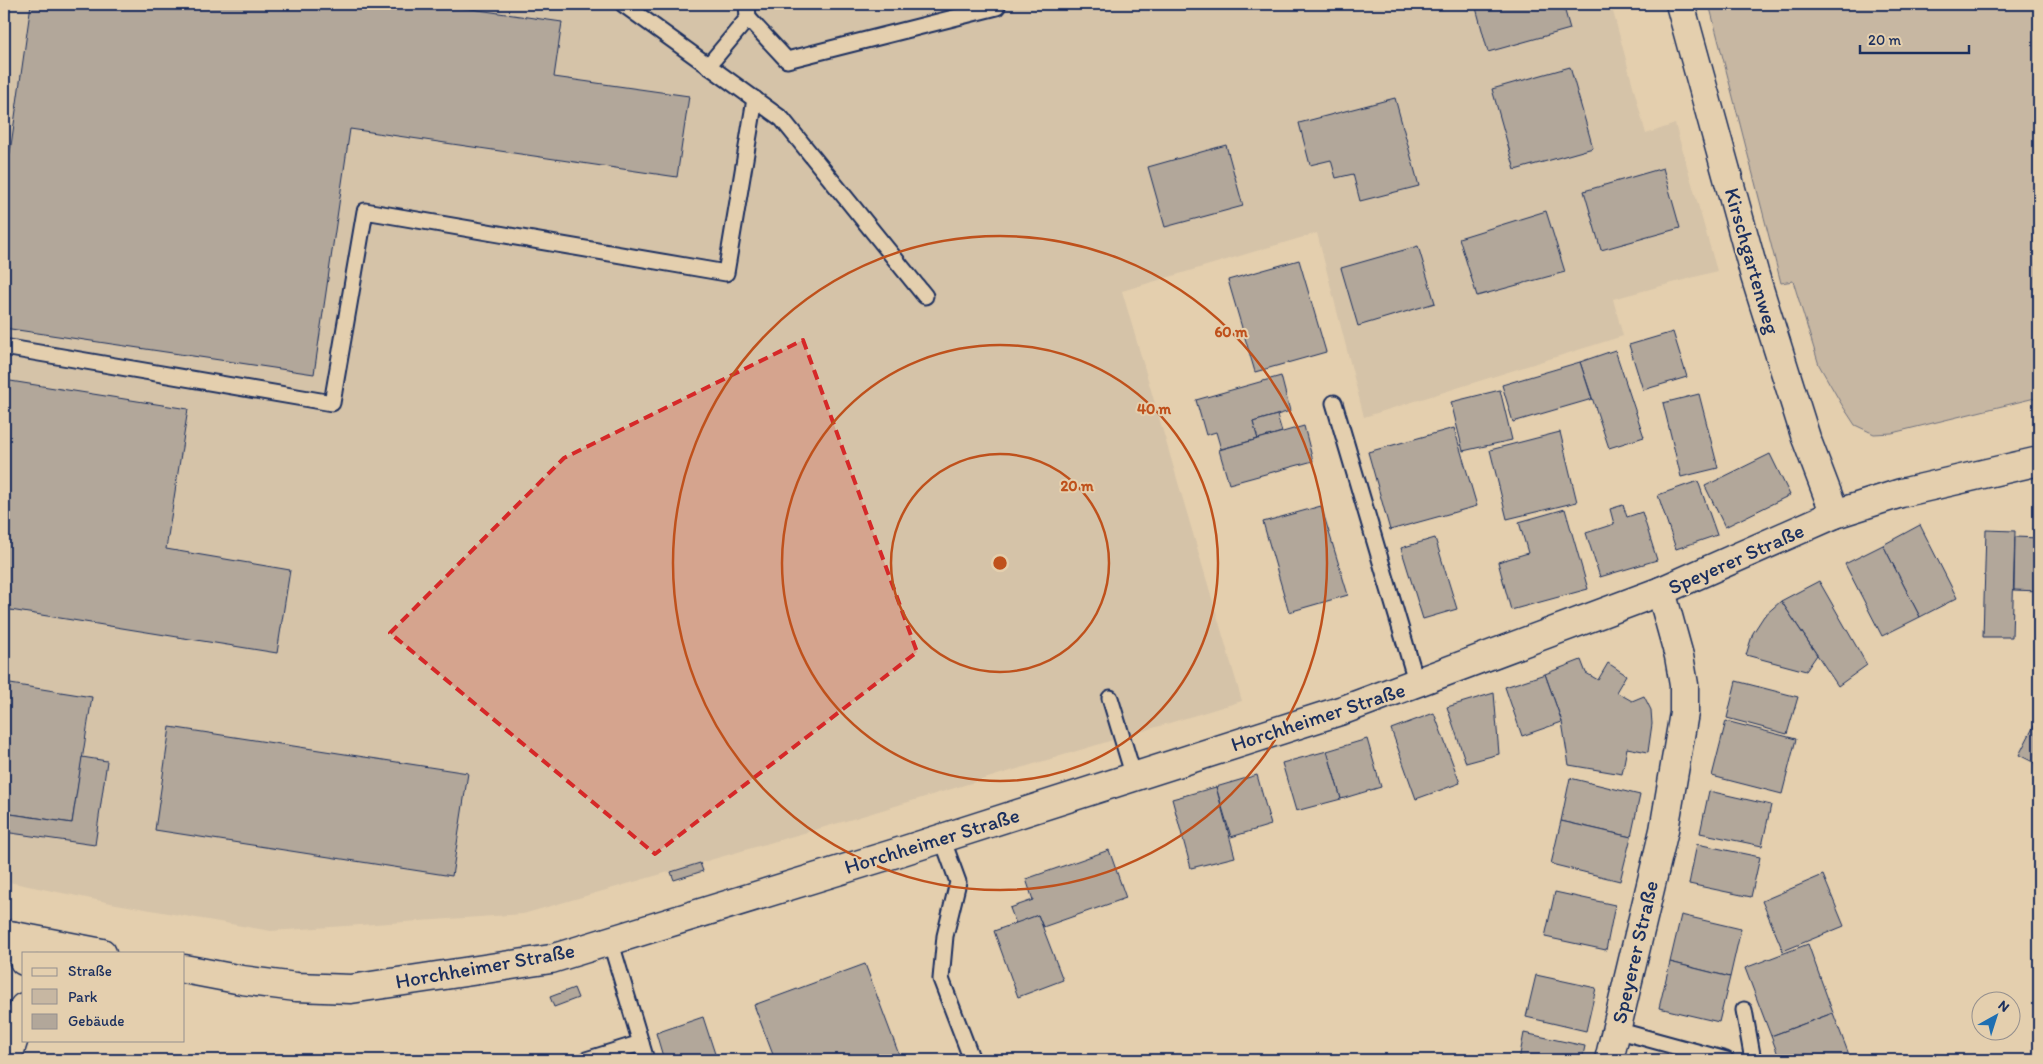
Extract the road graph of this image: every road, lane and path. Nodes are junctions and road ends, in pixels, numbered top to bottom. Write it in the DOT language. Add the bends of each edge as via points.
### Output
graph roads {
  1 [pos="623,4"];
  2 [pos="1680,4"];
  3 [pos="998,7"];
  4 [pos="748,11"];
  5 [pos="708,66"];
  6 [pos="755,99"];
  7 [pos="925,296"];
  8 [pos="4,347"];
  9 [pos="1334,403"];
  10 [pos="2039,461"];
  11 [pos="1836,514"];
  12 [pos="1660,591"];
  13 [pos="1417,684"];
  14 [pos="1110,698"];
  15 [pos="1134,777"];
  16 [pos="942,838"];
  17 [pos="7,939"];
  18 [pos="610,940"];
  19 [pos="95,952"];
  20 [pos="22,958"];
  21 [pos="185,969"];
  22 [pos="1744,1010"];
  23 [pos="22,1013"];
  24 [pos="1616,1030"];
  25 [pos="641,1043"];
  26 [pos="6,1060"];
  27 [pos="586,1060"];
  28 [pos="646,1060"];
  29 [pos="972,1060"];
  30 [pos="1609,1060"];
  31 [pos="1726,1060"];
  32 [pos="1753,1060"];
  1 -- 5 [label="lane"];
  2 -- 11 [label="main road, Kirschgartenweg" via="1755,276 1806,438"];
  3 -- 4 [label="lane" via="788,60"];
  4 -- 5 [label="lane"];
  5 -- 6 [label="lane"];
  6 -- 7 [label="lane" via="782,120"];
  6 -- 8 [label="lane" via="726,273 365,211 332,403"];
  9 -- 13 [label="lane"];
  10 -- 11 [label="main road, Speyerer Straße" via="1901,492"];
  11 -- 12 [label="main road, Speyerer Straße"];
  12 -- 13 [label="main road, Horchheimer Straße"];
  12 -- 24 [label="main road, Speyerer Straße" via="1679,656 1684,713 1664,830"];
  13 -- 15 [label="main road, Horchheimer Straße"];
  14 -- 15 [label="lane"];
  15 -- 16 [label="main road, Horchheimer Straße"];
  16 -- 18 [label="main road, Horchheimer Straße"];
  16 -- 29 [label="lane" via="958,882 945,936 941,979"];
  17 -- 19 [label="main road"];
  17 -- 20 [label="main road"];
  18 -- 21 [label="main road, Horchheimer Straße" via="551,959 351,989 296,987"];
  18 -- 25 [label="lane"];
  22 -- 32 [label="lane"];
  23 -- 26 [label="main road"];
  24 -- 30 [label="main road, Speyerer Straße"];
  24 -- 31 [label="lane"];
  25 -- 27 [label="lane"];
  25 -- 28 [label="lane"];
}
